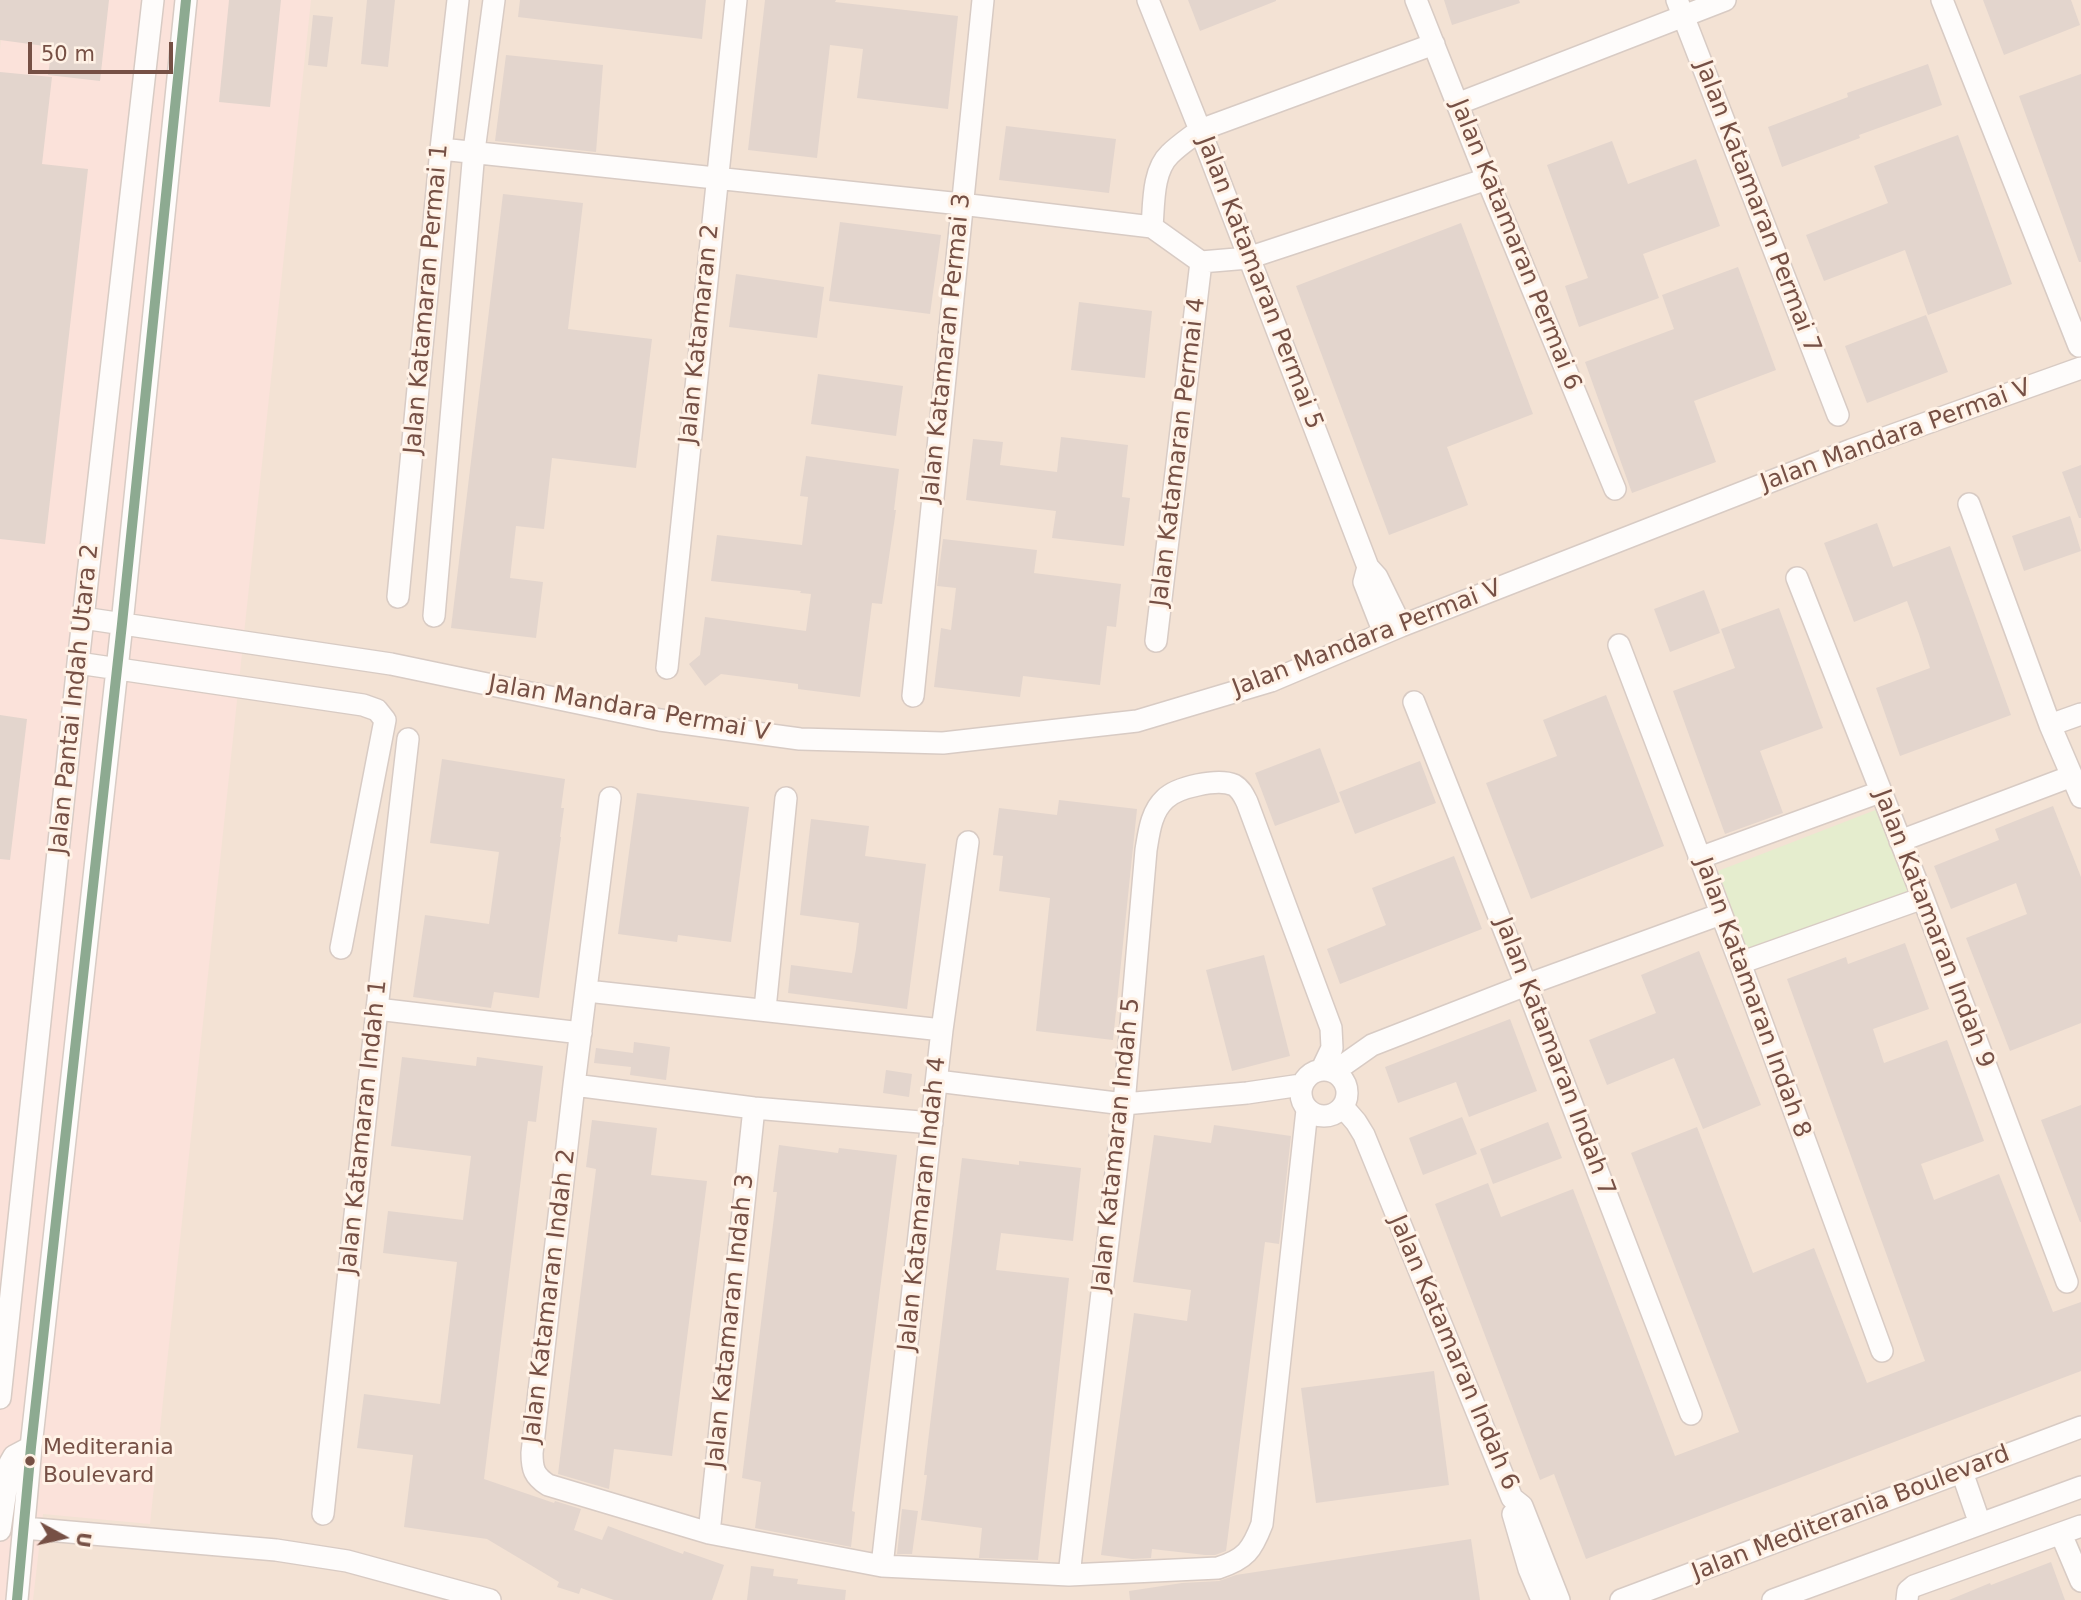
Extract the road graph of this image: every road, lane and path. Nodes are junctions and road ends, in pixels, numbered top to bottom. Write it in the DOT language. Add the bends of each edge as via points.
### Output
graph roads {
  1 [pos="153,0"];
  2 [pos="186,0"];
  3 [pos="458,0"];
  4 [pos="494,0"];
  5 [pos="736,0"];
  6 [pos="983,0"];
  7 [pos="1148,0"];
  8 [pos="1416,0"];
  9 [pos="1724,0"];
  10 [pos="1942,0"];
  11 [pos="1680,8"];
  12 [pos="1434,44"];
  13 [pos="1457,104"];
  14 [pos="1200,131"];
  15 [pos="441,149"];
  16 [pos="474,151"];
  17 [pos="716,179"];
  18 [pos="1487,180"];
  19 [pos="961,204"];
  20 [pos="1152,228"];
  21 [pos="1248,258"];
  22 [pos="1201,262"];
  23 [pos="2080,357"];
  24 [pos="1838,415"];
  25 [pos="1615,489"];
  26 [pos="1969,504"];
  27 [pos="1797,578"];
  28 [pos="398,597"];
  29 [pos="434,617"];
  30 [pos="83,618"];
  31 [pos="122,624"];
  32 [pos="1392,630"];
  33 [pos="1157,641"];
  34 [pos="1619,645"];
  35 [pos="78,663"];
  36 [pos="667,668"];
  37 [pos="117,669"];
  38 [pos="913,696"];
  39 [pos="1414,702"];
  40 [pos="2081,714"];
  41 [pos="2050,725"];
  42 [pos="408,739"];
  43 [pos="2072,776"];
  44 [pos="1880,792"];
  45 [pos="2081,797"];
  46 [pos="610,798"];
  47 [pos="786,798"];
  48 [pos="1900,841"];
  49 [pos="968,842"];
  50 [pos="1699,858"];
  51 [pos="1923,898"];
  52 [pos="1721,914"];
  53 [pos="341,948"];
  54 [pos="1740,963"];
  55 [pos="1526,985"];
  56 [pos="587,990"];
  57 [pos="377,1009"];
  58 [pos="765,1009"];
  59 [pos="942,1030"];
  60 [pos="581,1033"];
  61 [pos="1328,1070"];
  62 [pos="937,1081"];
  63 [pos="574,1085"];
  64 [pos="1301,1085"];
  65 [pos="1124,1104"];
  66 [pos="1343,1107"];
  67 [pos="754,1108"];
  68 [pos="1307,1110"];
  69 [pos="932,1122"];
  70 [pos="2067,1282"];
  71 [pos="1882,1351"];
  72 [pos="0,1398"];
  73 [pos="1691,1414"];
  74 [pos="2081,1427"];
  75 [pos="31,1447"];
  76 [pos="1962,1472"];
  77 [pos="2081,1487"];
  78 [pos="1512,1498"];
  79 [pos="323,1514"];
  80 [pos="1980,1524"];
  81 [pos="23,1528"];
  82 [pos="0,1530"];
  83 [pos="2071,1530"];
  84 [pos="709,1533"];
  85 [pos="882,1566"];
  86 [pos="1069,1575"];
  87 [pos="2081,1581"];
  88 [pos="425,1592"];
  89 [pos="1908,1595"];
  90 [pos="17,1600"];
  91 [pos="490,1600"];
  92 [pos="1542,1600"];
  93 [pos="1559,1600"];
  94 [pos="1621,1600"];
  95 [pos="1773,1600"];
  1 -- 30 [label="street, Jalan Pantai Indah Utara 2"];
  2 -- 31 [label="street, Jalan Pantai Indah Utara 2"];
  3 -- 15 [label="street, Jalan Katamaran Permai 1"];
  4 -- 16 [label="street"];
  5 -- 17 [label="street, Jalan Katamaran 2"];
  6 -- 19 [label="street, Jalan Katamaran Permai 3"];
  7 -- 14 [label="street, Jalan Katamaran Permai 5"];
  8 -- 12 [label="street, Jalan Katamaran Permai 6"];
  9 -- 11 [label="street"];
  10 -- 23 [label="street"];
  11 -- 13 [label="street"];
  11 -- 24 [label="street, Jalan Katamaran Permai 7"];
  12 -- 13 [label="street, Jalan Katamaran Permai 6"];
  12 -- 14 [label="street"];
  13 -- 18 [label="street, Jalan Katamaran Permai 6"];
  14 -- 20 [label="street" via="1161,164"];
  14 -- 21 [label="street, Jalan Katamaran Permai 5"];
  15 -- 16 [label="street"];
  15 -- 28 [label="street, Jalan Katamaran Permai 1"];
  16 -- 17 [label="street"];
  16 -- 29 [label="street"];
  17 -- 19 [label="street"];
  17 -- 36 [label="street, Jalan Katamaran 2"];
  18 -- 21 [label="street"];
  18 -- 25 [label="street, Jalan Katamaran Permai 6"];
  19 -- 20 [label="street"];
  19 -- 38 [label="street, Jalan Katamaran Permai 3"];
  20 -- 22 [label="street"];
  21 -- 22 [label="street"];
  21 -- 32 [label="street, Jalan Katamaran Permai 5" via="1368,567 1364,582"];
  22 -- 33 [label="street, Jalan Katamaran Permai 4"];
  23 -- 32 [label="street, Jalan Mandara Permai V"];
  26 -- 41 [label="street"];
  27 -- 44 [label="street, Jalan Katamaran Indah 9"];
  30 -- 31 [label="street, Jalan Mandara Permai V"];
  30 -- 35 [label="street, Jalan Pantai Indah Utara 2"];
  31 -- 32 [label="street, Jalan Mandara Permai V" via="391,664 660,720 800,739 943,743 1137,721 1272,681"];
  31 -- 37 [label="street, Jalan Pantai Indah Utara 2"];
  34 -- 50 [label="street, Jalan Katamaran Indah 8"];
  35 -- 37 [label="street"];
  35 -- 72 [label="street, Jalan Pantai Indah Utara 2"];
  37 -- 53 [label="street" via="377,710 385,720"];
  37 -- 75 [label="street, Jalan Pantai Indah Utara 2"];
  39 -- 55 [label="street, Jalan Katamaran Indah 7"];
  40 -- 41 [label="street"];
  41 -- 43 [label="street"];
  42 -- 57 [label="street, Jalan Katamaran Indah 1"];
  43 -- 45 [label="street"];
  43 -- 48 [label="street"];
  44 -- 48 [label="street, Jalan Katamaran Indah 9"];
  44 -- 50 [label="street"];
  46 -- 56 [label="street, Jalan Katamaran Indah 2"];
  47 -- 58 [label="street"];
  48 -- 51 [label="street, Jalan Katamaran Indah 9"];
  49 -- 59 [label="street, Jalan Katamaran Indah 4"];
  50 -- 52 [label="street, Jalan Katamaran Indah 8"];
  51 -- 54 [label="street"];
  51 -- 70 [label="street, Jalan Katamaran Indah 9"];
  52 -- 54 [label="street, Jalan Katamaran Indah 8"];
  52 -- 55 [label="street"];
  54 -- 71 [label="street, Jalan Katamaran Indah 8"];
  55 -- 61 [label="street" via="1372,1045"];
  55 -- 73 [label="street, Jalan Katamaran Indah 7"];
  56 -- 58 [label="street"];
  56 -- 60 [label="street, Jalan Katamaran Indah 2"];
  57 -- 60 [label="street"];
  57 -- 79 [label="street, Jalan Katamaran Indah 1"];
  58 -- 59 [label="street"];
  59 -- 62 [label="street, Jalan Katamaran Indah 4"];
  60 -- 63 [label="street, Jalan Katamaran Indah 2"];
  61 -- 64 [label="street" via="1309,1074"];
  61 -- 65 [label="street, Jalan Katamaran Indah 5" via="1331,1028 1247,802 1233,785 1198,785 1166,797 1153,814"];
  61 -- 66 [label="street" via="1345,1081 1348,1094"];
  62 -- 65 [label="street"];
  62 -- 69 [label="street, Jalan Katamaran Indah 4"];
  63 -- 67 [label="street"];
  63 -- 84 [label="street, Jalan Katamaran Indah 2" via="532,1453 534,1474 548,1485"];
  64 -- 65 [label="street"];
  64 -- 68 [label="street" via="1300,1098"];
  65 -- 86 [label="street, Jalan Katamaran Indah 5"];
  66 -- 68 [label="street" via="1332,1115 1319,1116"];
  66 -- 78 [label="street, Jalan Katamaran Indah 6" via="1364,1135"];
  67 -- 69 [label="street"];
  67 -- 84 [label="street, Jalan Katamaran Indah 3"];
  68 -- 86 [label="street, Jalan Katamaran Indah 2" via="1262,1524 1254,1545 1233,1563 1218,1568"];
  69 -- 85 [label="street, Jalan Katamaran Indah 4"];
  74 -- 76 [label="street, Jalan Mediterania Boulevard"];
  75 -- 81 [label="street, Jalan Pantai Indah Utara 2"];
  75 -- 82 [label="street" via="10,1463"];
  76 -- 80 [label="street"];
  76 -- 94 [label="street, Jalan Mediterania Boulevard"];
  77 -- 80 [label="street"];
  78 -- 92 [label="street" via="1529,1569"];
  78 -- 93 [label="street, Jalan Katamaran Indah 6" via="1522,1507"];
  80 -- 95 [label="street"];
  81 -- 88 [label="street" via="276,1550 347,1561"];
  81 -- 90 [label="street, Jalan Pantai Indah Utara 2"];
  83 -- 87 [label="street"];
  83 -- 89 [label="street" via="1921,1583"];
  84 -- 85 [label="street, Jalan Katamaran Indah 2"];
  85 -- 86 [label="street, Jalan Katamaran Indah 2"];
  88 -- 91 [label="street"];
}
